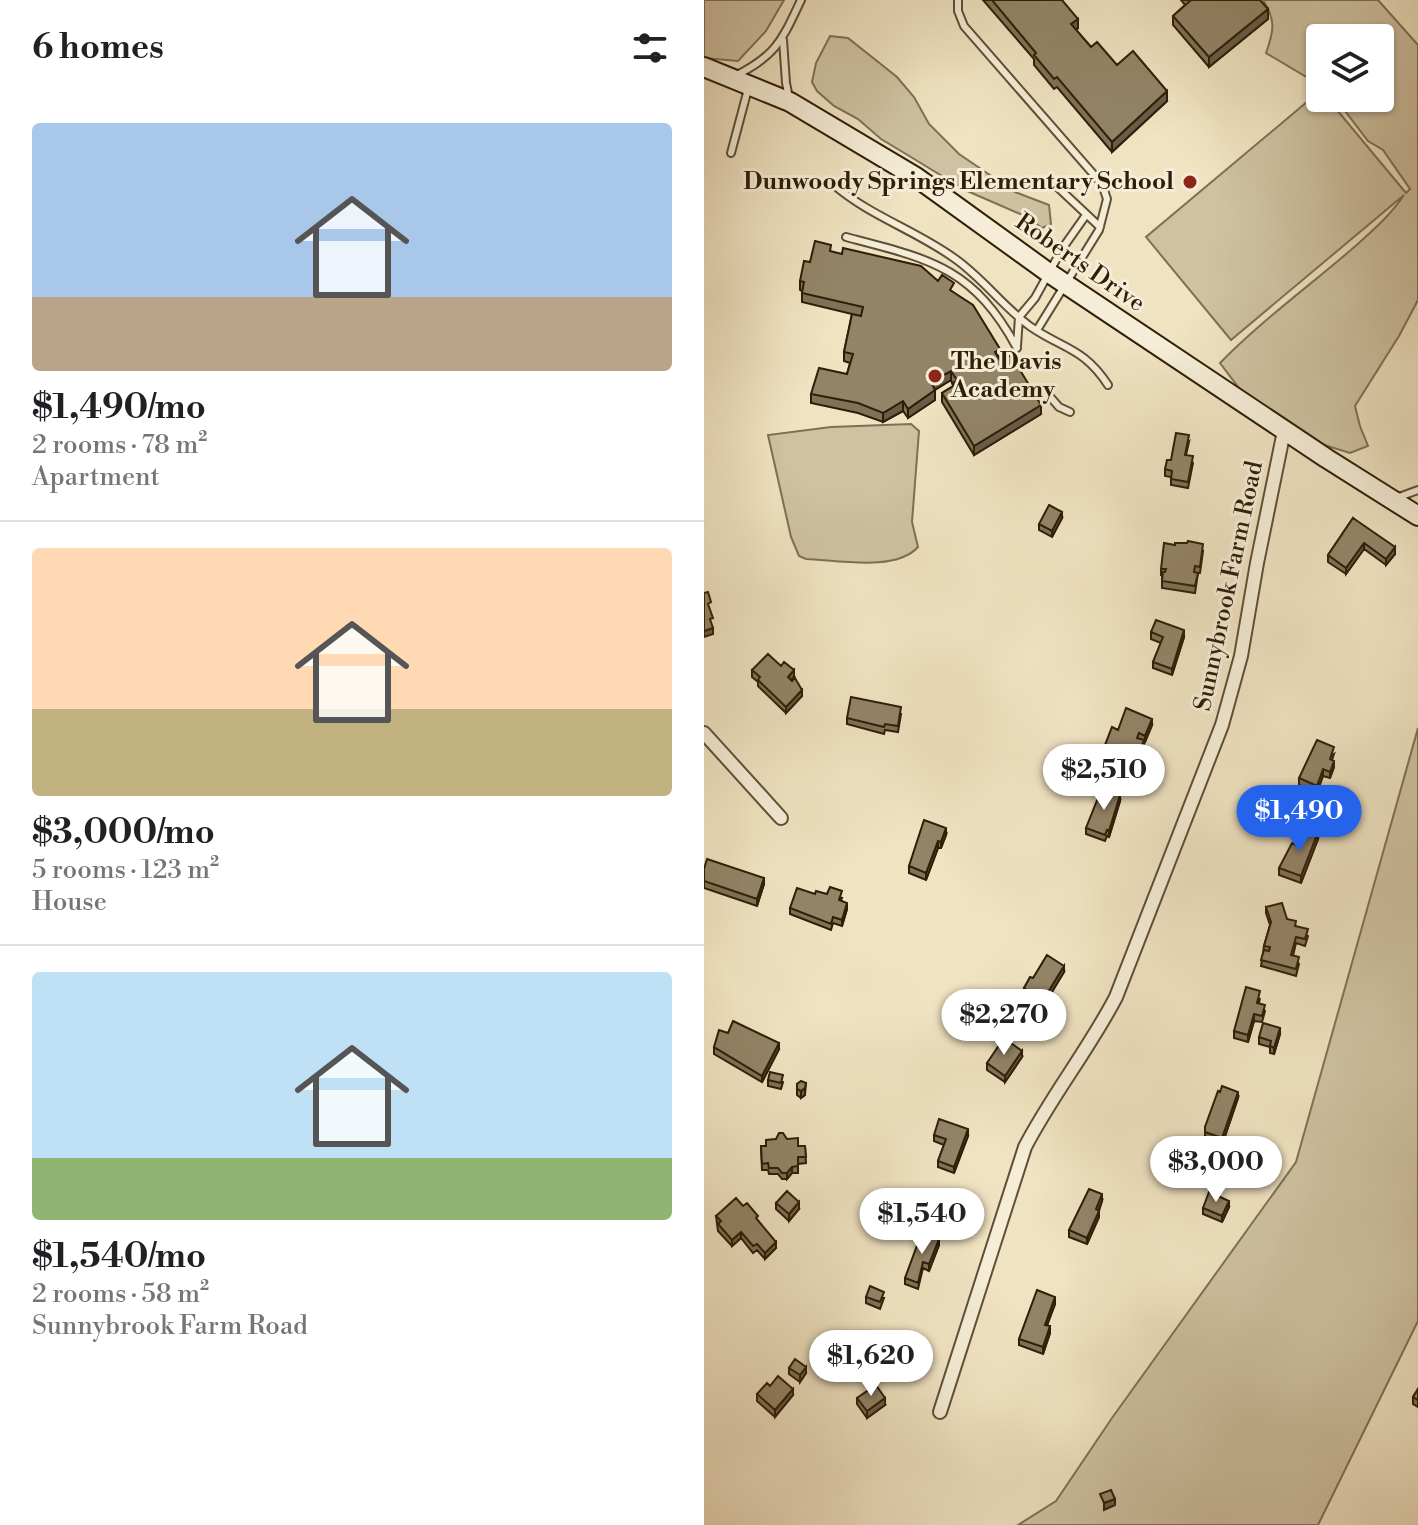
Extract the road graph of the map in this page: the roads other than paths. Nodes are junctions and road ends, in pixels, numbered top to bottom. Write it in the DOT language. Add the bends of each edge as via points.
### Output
graph roads {
  1 [pos="801,0"];
  2 [pos="958,0"];
  3 [pos="783,40"];
  4 [pos="704,67"];
  5 [pos="741,82"];
  6 [pos="790,102"];
  7 [pos="731,153"];
  8 [pos="1050,180"];
  9 [pos="834,185"];
  10 [pos="1086,215"];
  11 [pos="1100,227"];
  12 [pos="846,237"];
  13 [pos="1057,278"];
  14 [pos="1019,317"];
  15 [pos="1037,330"];
  16 [pos="1108,385"];
  17 [pos="1045,391"];
  18 [pos="1070,412"];
  19 [pos="1284,431"];
  20 [pos="1418,490"];
  21 [pos="1385,496"];
  22 [pos="1417,512"];
  23 [pos="704,733"];
  24 [pos="781,818"];
  25 [pos="940,1412"];
  1 -- 3 [label="lane"];
  2 -- 11 [label="lane" via="964,26 1102,184 1107,199"];
  3 -- 5 [label="lane"];
  3 -- 6 [label="lane"];
  4 -- 5 [label="street, Roberts Drive"];
  5 -- 6 [label="street, Roberts Drive"];
  5 -- 7 [label="lane"];
  6 -- 13 [label="street, Roberts Drive" via="916,177"];
  8 -- 10 [label="lane"];
  9 -- 14 [label="lane" via="972,270"];
  10 -- 11 [label="lane"];
  10 -- 13 [label="lane" via="1062,249"];
  11 -- 13 [label="lane"];
  12 -- 14 [label="lane" via="924,258 955,274 993,308 1017,348"];
  13 -- 14 [label="lane"];
  13 -- 15 [label="lane"];
  13 -- 19 [label="street, Roberts Drive"];
  14 -- 15 [label="lane"];
  15 -- 16 [label="lane" via="1082,355"];
  17 -- 18 [label="lane"];
  19 -- 21 [label="street, Roberts Drive"];
  19 -- 25 [label="street, Sunnybrook Farm Road" via="1241,656 1222,725 1116,997 1025,1147"];
  20 -- 21 [label="lane"];
  21 -- 22 [label="street, Roberts Drive"];
  23 -- 24 [label="street"];
}
